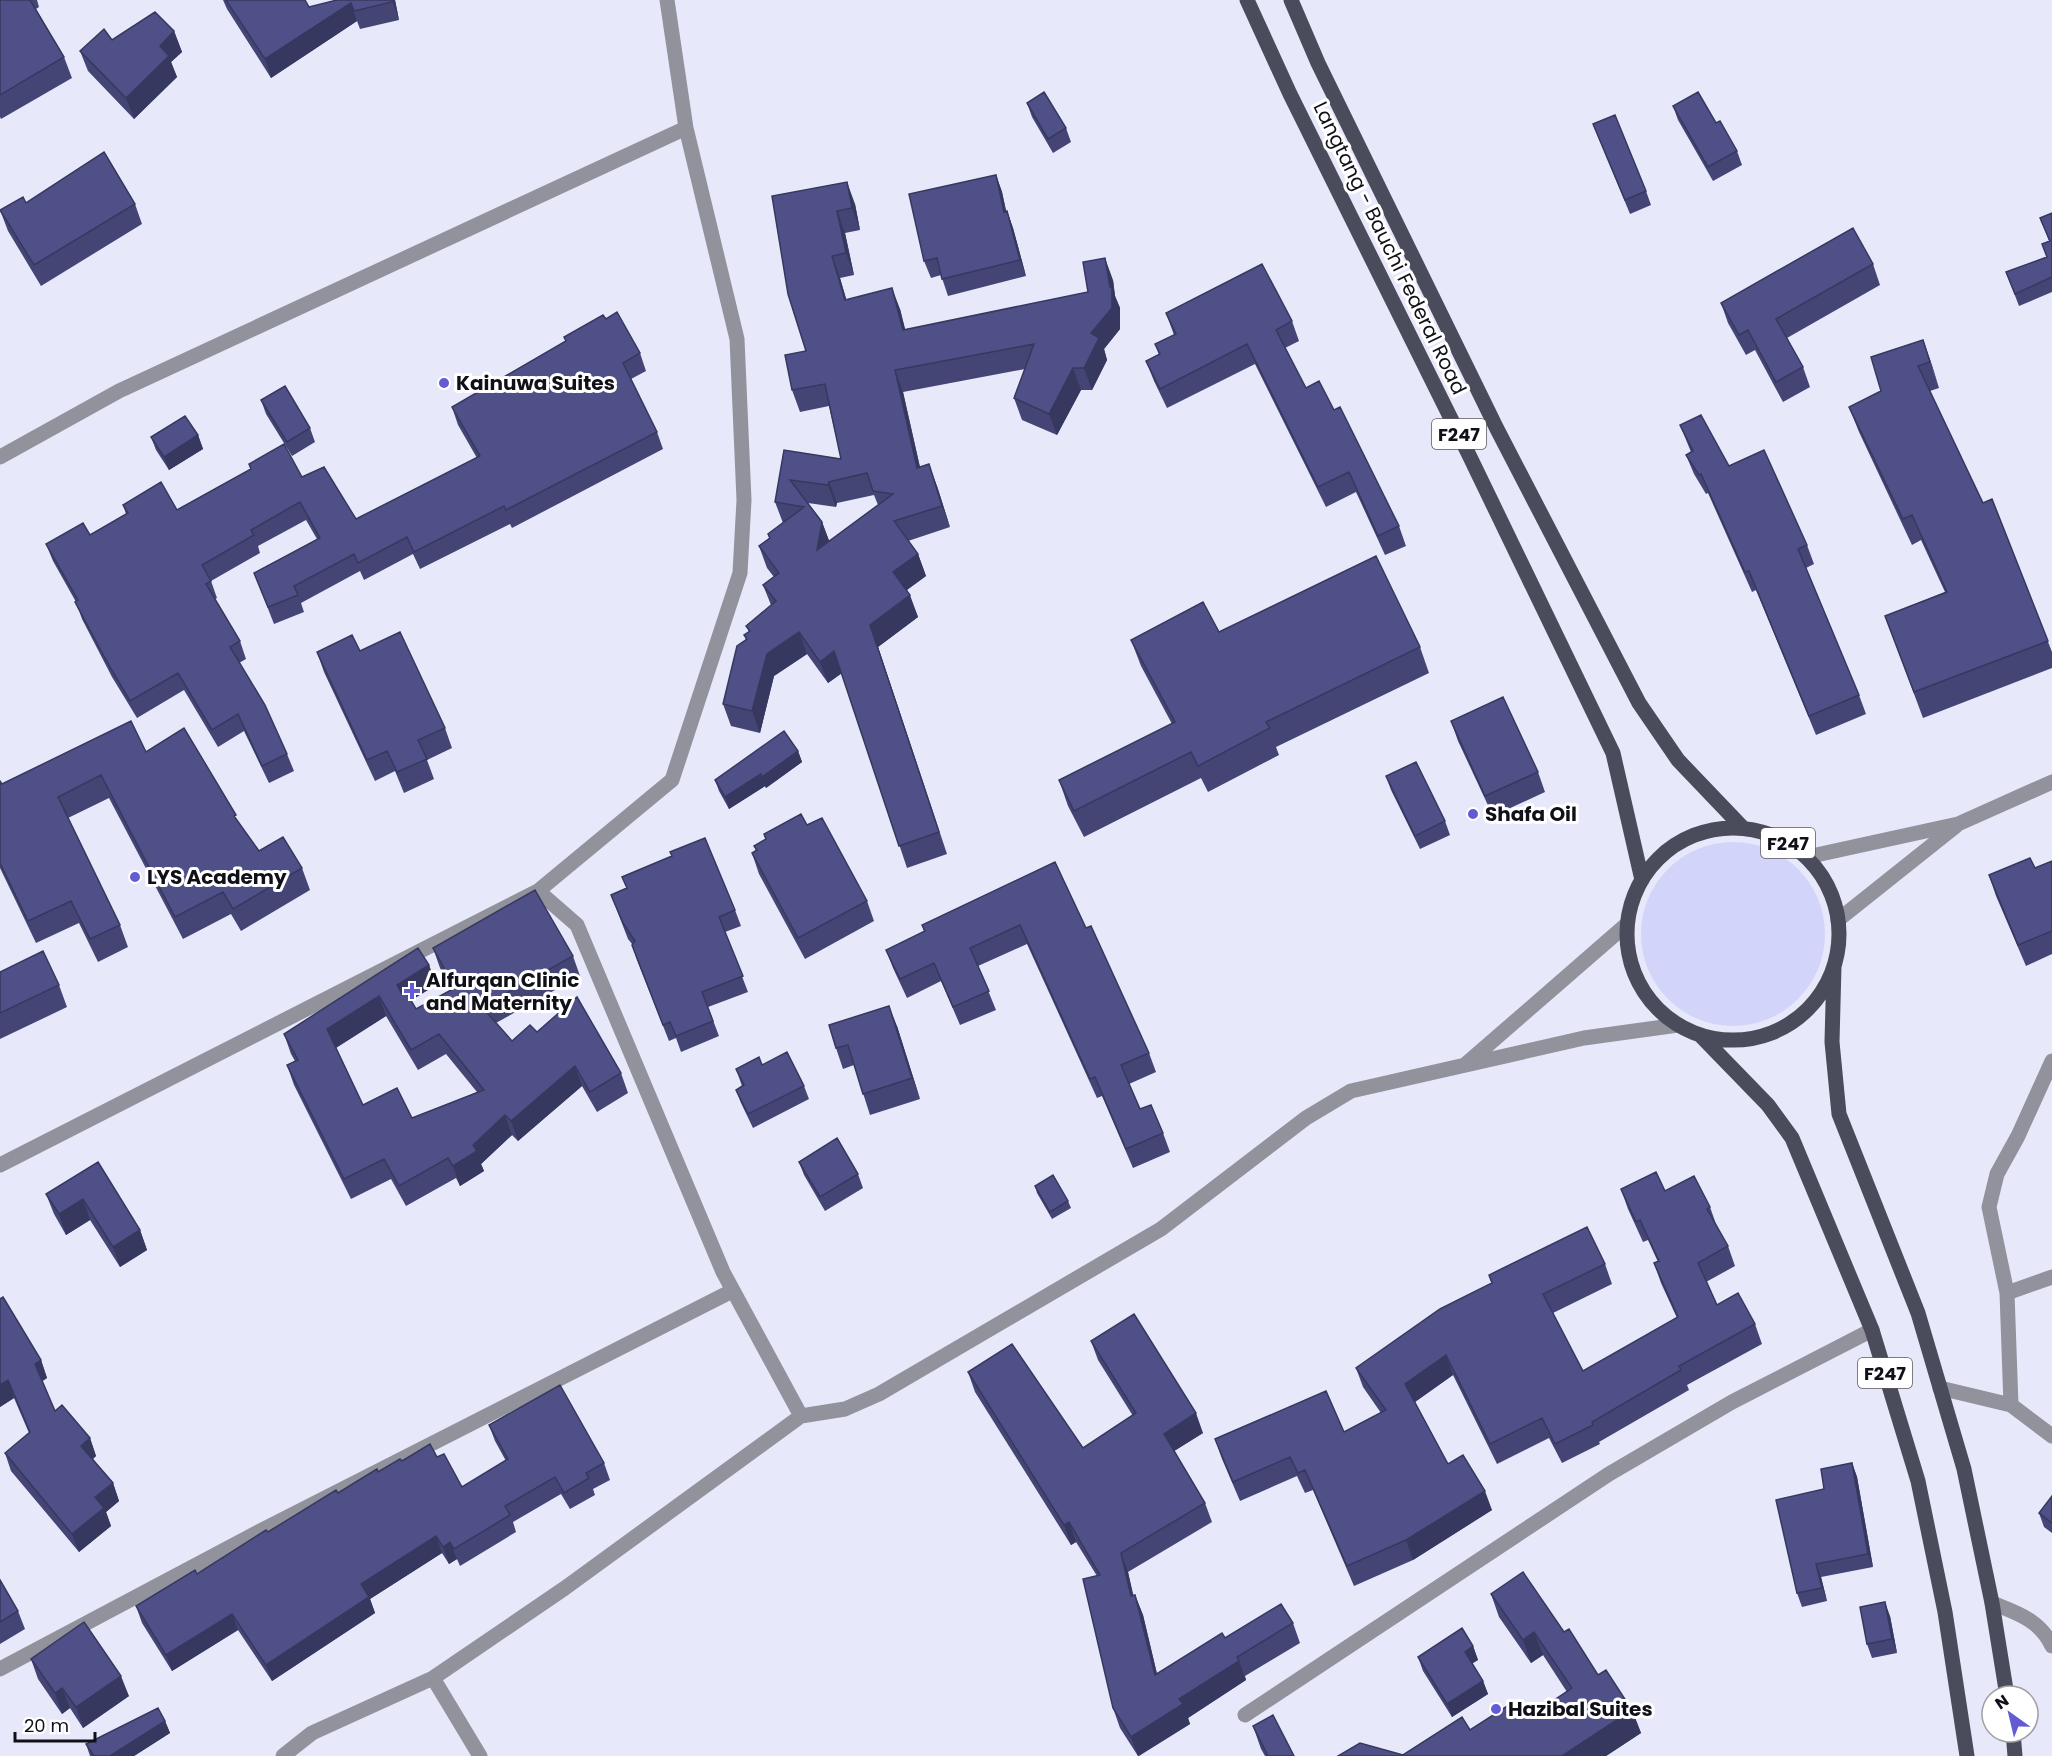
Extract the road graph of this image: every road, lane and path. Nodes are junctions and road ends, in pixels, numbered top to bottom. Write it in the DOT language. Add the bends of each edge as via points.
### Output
graph roads {
  1 [pos="667,0"];
  2 [pos="1247,0"];
  3 [pos="1291,0"];
  4 [pos="686,128"];
  5 [pos="0,457"];
  6 [pos="2052,782"];
  7 [pos="1958,824"];
  8 [pos="1743,828"];
  9 [pos="1807,857"];
  10 [pos="1642,880"];
  11 [pos="538,891"];
  12 [pos="1838,920"];
  13 [pos="1627,924"];
  14 [pos="1834,966"];
  15 [pos="1678,1024"];
  16 [pos="1700,1035"];
  17 [pos="2052,1060"];
  18 [pos="1465,1065"];
  19 [pos="0,1165"];
  20 [pos="2052,1277"];
  21 [pos="732,1291"];
  22 [pos="2007,1293"];
  23 [pos="1872,1330"];
  24 [pos="1940,1388"];
  25 [pos="2010,1406"];
  26 [pos="801,1416"];
  27 [pos="2052,1436"];
  28 [pos="1992,1603"];
  29 [pos="2052,1646"];
  30 [pos="0,1669"];
  31 [pos="433,1678"];
  32 [pos="2005,1684"];
  33 [pos="1245,1715"];
  34 [pos="283,1756"];
  35 [pos="480,1756"];
  36 [pos="1967,1756"];
  1 -- 4 [label="street"];
  2 -- 10 [label="main road, Langtang - Bauchi Federal Road / F247" via="1612,753"];
  3 -- 8 [label="main road, Langtang - Bauchi Federal Road / F247" via="1497,429 1640,703 1678,760"];
  4 -- 5 [label="street" via="119,391"];
  4 -- 11 [label="street" via="737,339 744,500 740,573 672,780"];
  6 -- 7 [label="street"];
  7 -- 9 [label="street"];
  7 -- 12 [label="street"];
  8 -- 9 [label="main road, F247" via="1777,838"];
  8 -- 10 [label="main road, F247" via="1696,834 1675,845"];
  9 -- 12 [label="main road, F247" via="1833,897"];
  10 -- 13 [label="main road, F247"];
  11 -- 19 [label="street"];
  11 -- 21 [label="street" via="577,925"];
  12 -- 14 [label="main road, F247"];
  13 -- 15 [label="main road, F247" via="1633,971 1659,1011"];
  13 -- 18 [label="street"];
  14 -- 16 [label="main road, F247" via="1809,1007 1770,1033 1747,1039"];
  14 -- 24 [label="main road, F247" via="1832,1042 1839,1114 1918,1313"];
  15 -- 16 [label="main road, F247"];
  15 -- 18 [label="street" via="1584,1038"];
  16 -- 23 [label="main road, F247" via="1768,1105 1792,1138"];
  17 -- 22 [label="street" via="1997,1174 1989,1207"];
  18 -- 26 [label="street" via="1351,1091 1306,1118 1151,1235 879,1394 844,1410"];
  20 -- 22 [label="street"];
  21 -- 26 [label="street"];
  21 -- 30 [label="street" via="260,1531"];
  22 -- 25 [label="street"];
  23 -- 33 [label="street" via="1732,1402 1609,1474"];
  23 -- 36 [label="main road, F247" via="1918,1481 1945,1612"];
  24 -- 25 [label="street"];
  24 -- 28 [label="main road, F247" via="1964,1469"];
  25 -- 27 [label="street"];
  26 -- 31 [label="street" via="565,1588"];
  28 -- 29 [label="street" via="2039,1626"];
  28 -- 32 [label="main road, F247"];
  31 -- 34 [label="street" via="312,1733"];
  31 -- 35 [label="street"];
}
